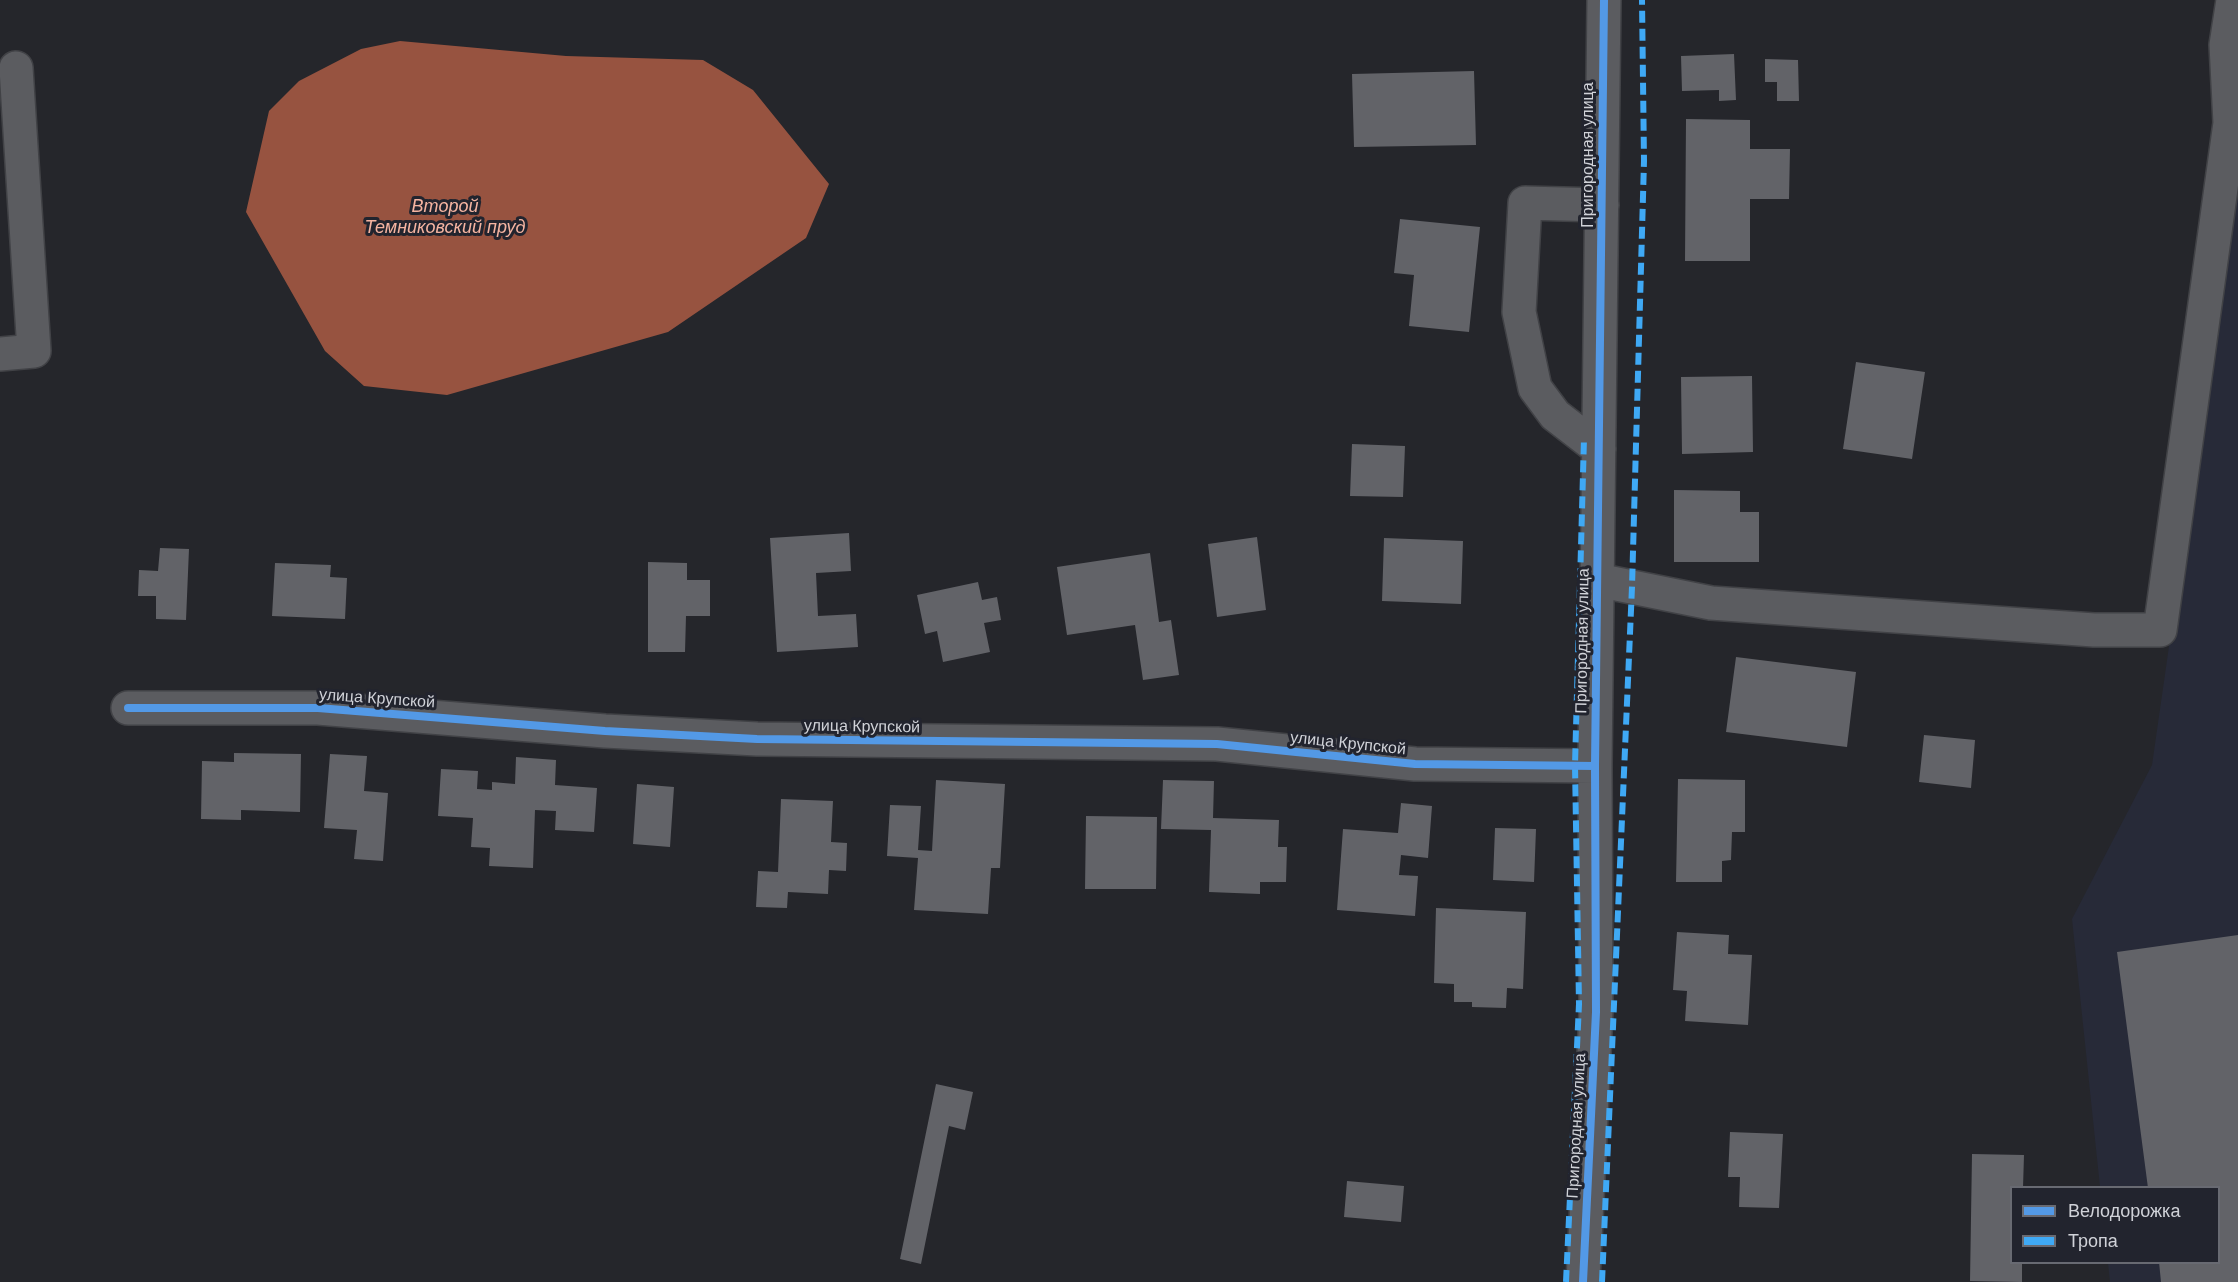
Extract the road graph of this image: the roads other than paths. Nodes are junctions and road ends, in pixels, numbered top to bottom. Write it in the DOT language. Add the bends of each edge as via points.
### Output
graph roads {
  1 [pos="1604,0"];
  2 [pos="2234,0"];
  3 [pos="16,68"];
  4 [pos="1602,205"];
  5 [pos="0,354"];
  6 [pos="1599,449"];
  7 [pos="1597,580"];
  8 [pos="128,708"];
  9 [pos="1595,766"];
  10 [pos="1582,1282"];
  1 -- 4 [label="street, Пригородная улица"];
  2 -- 7 [label="street" via="2226,45 2230,123 2160,630 2094,630 1711,603"];
  3 -- 5 [label="street" via="34,351"];
  4 -- 6 [label="street, Пригородная улица"];
  4 -- 6 [label="street" via="1525,203 1519,312 1535,388 1555,416"];
  6 -- 7 [label="street, Пригородная улица"];
  7 -- 9 [label="street, Пригородная улица"];
  8 -- 9 [label="street, улица Крупской" via="318,708 757,739 1216,744 1415,764"];
  9 -- 10 [label="street, Пригородная улица" via="1596,1012"];
}
